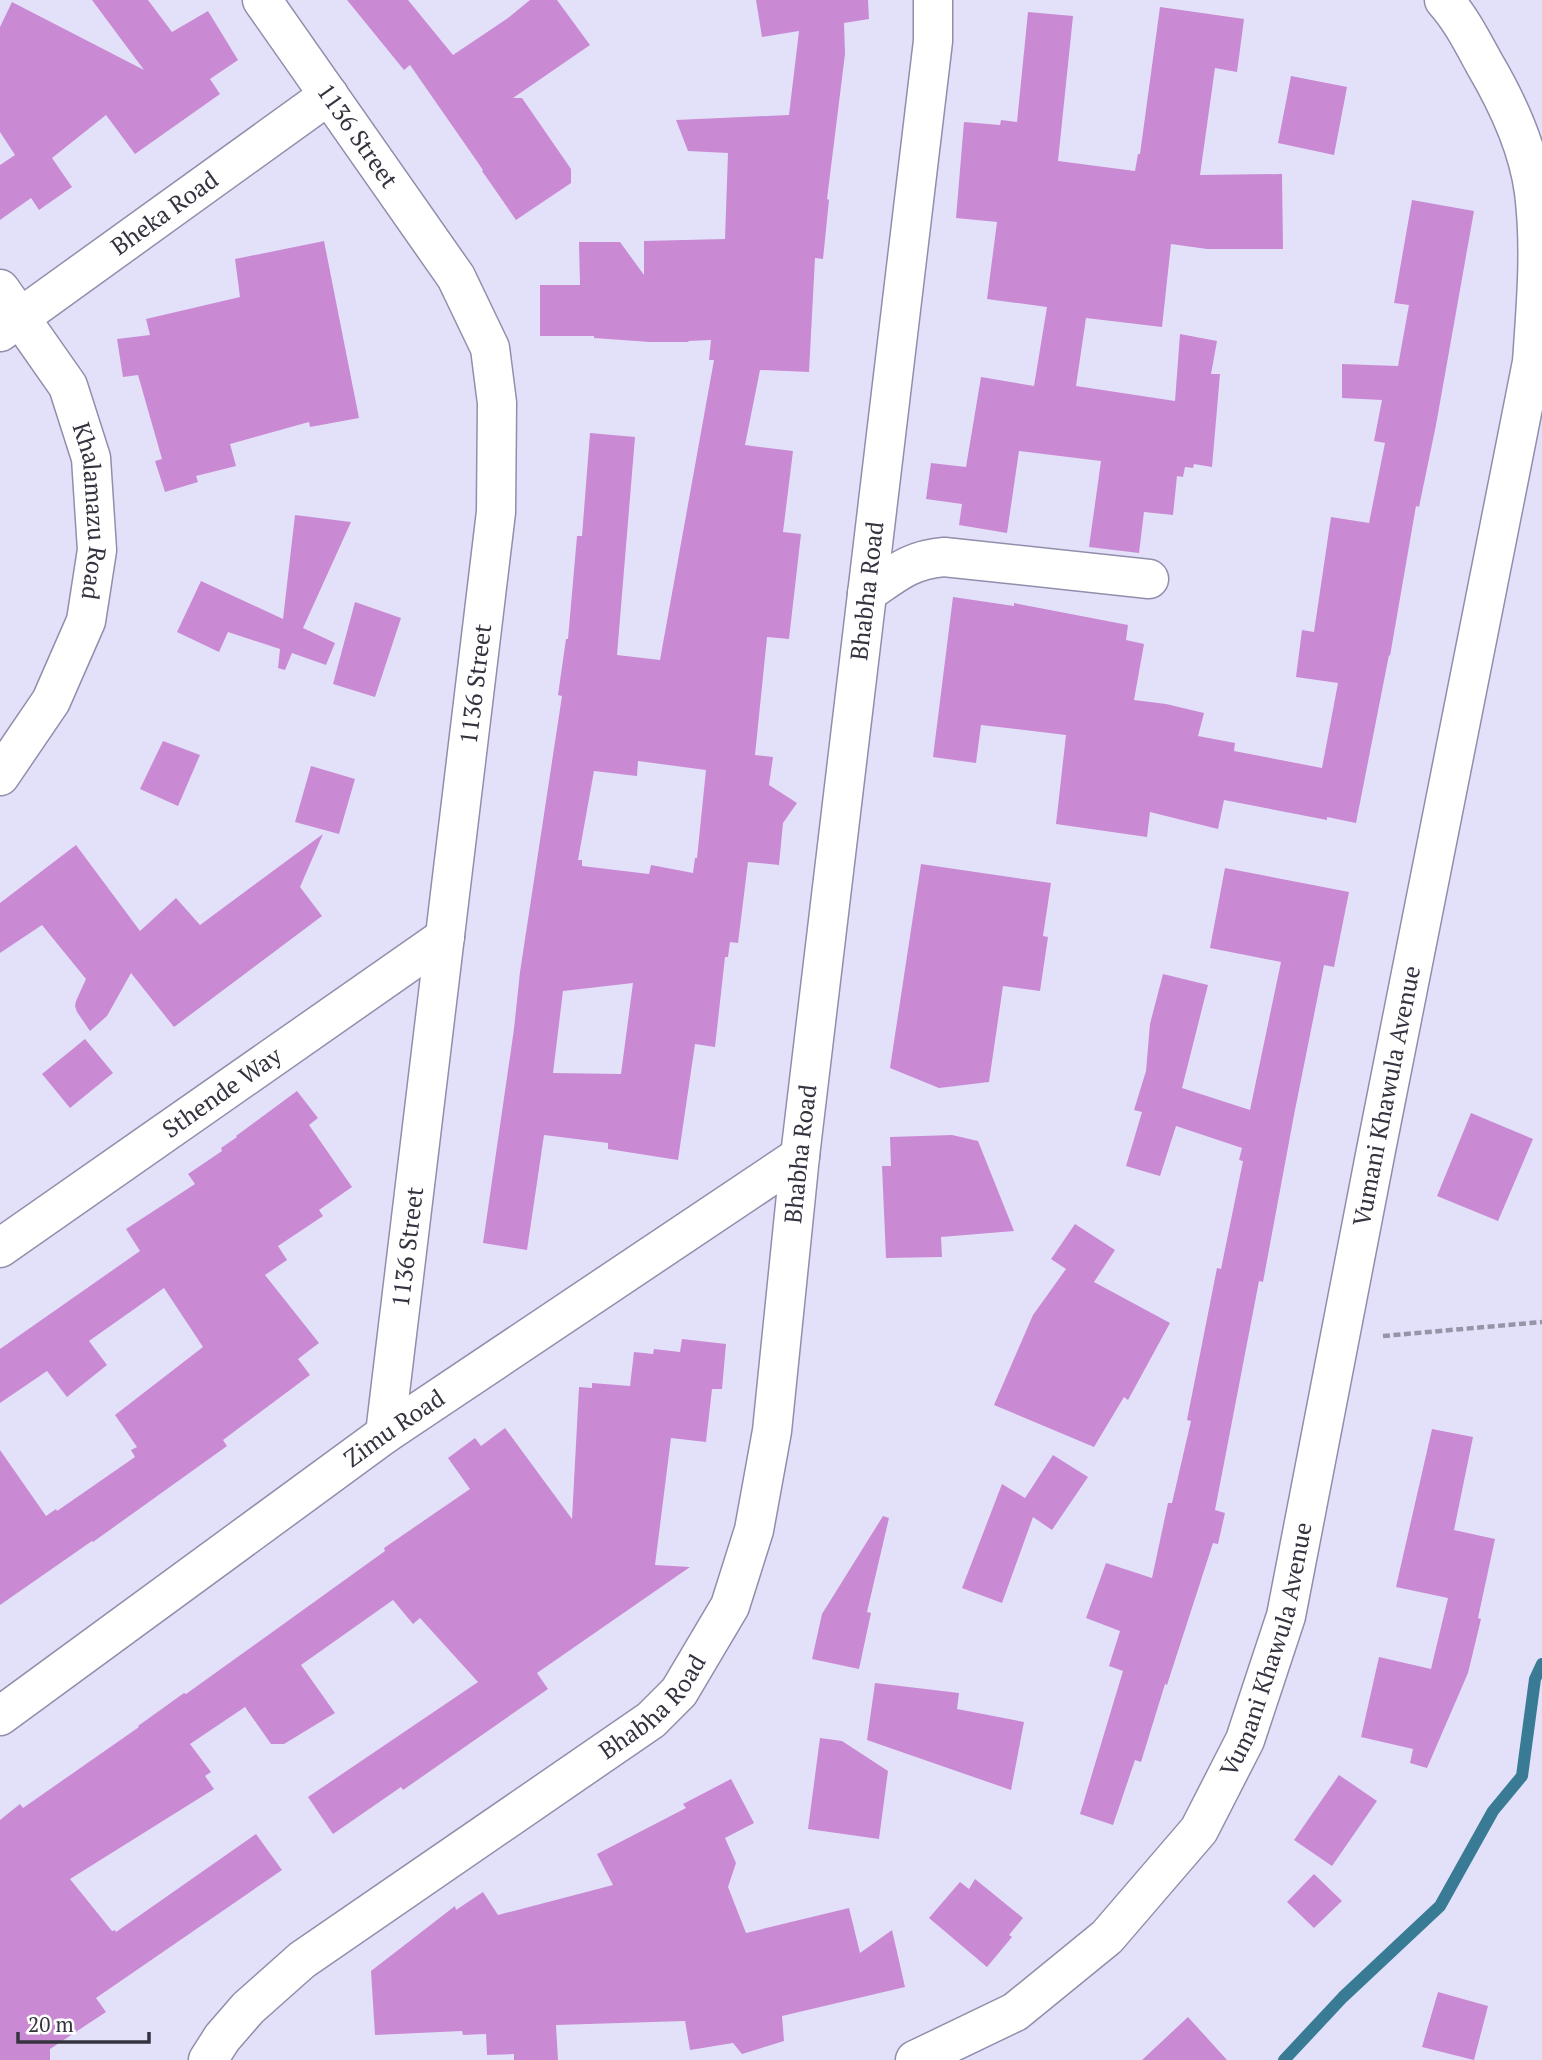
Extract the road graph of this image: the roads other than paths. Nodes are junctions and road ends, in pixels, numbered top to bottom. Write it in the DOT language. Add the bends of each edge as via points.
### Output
graph roads {
  1 [pos="262,0"];
  2 [pos="933,0"];
  3 [pos="1444,0"];
  4 [pos="329,95"];
  5 [pos="7,313"];
  6 [pos="1149,579"];
  7 [pos="867,593"];
  8 [pos="0,776"];
  9 [pos="445,937"];
  10 [pos="800,1156"];
  11 [pos="0,1248"];
  12 [pos="386,1434"];
  13 [pos="0,1716"];
  14 [pos="208,2060"];
  15 [pos="915,2060"];
  1 -- 4 [label="street, 1136 Street"];
  2 -- 7 [label="street, Bhabha Road" via="933,41"];
  3 -- 15 [label="street, Vumani Khawula Avenue" via="1458,15 1504,98 1534,190 1538,267 1532,362 1286,1616 1245,1740 1199,1830 1107,1937 1014,2012"];
  4 -- 5 [label="street, Bheka Road"];
  4 -- 9 [label="street, 1136 Street" via="456,277 490,348 497,403 496,512"];
  5 -- 8 [label="street, Khalamazu Road" via="68,386 90,458 97,550 86,621 51,701"];
  6 -- 7 [label="street" via="944,557 908,565"];
  7 -- 10 [label="street, Bhabha Road"];
  9 -- 11 [label="street, Sthende Way"];
  9 -- 12 [label="street, 1136 Street"];
  10 -- 12 [label="street, Zimu Road"];
  10 -- 14 [label="street, Bhabha Road" via="772,1431 754,1531 730,1606 679,1692 651,1720 302,1960 248,2008"];
  12 -- 13 [label="street, Zimu Road"];
}
